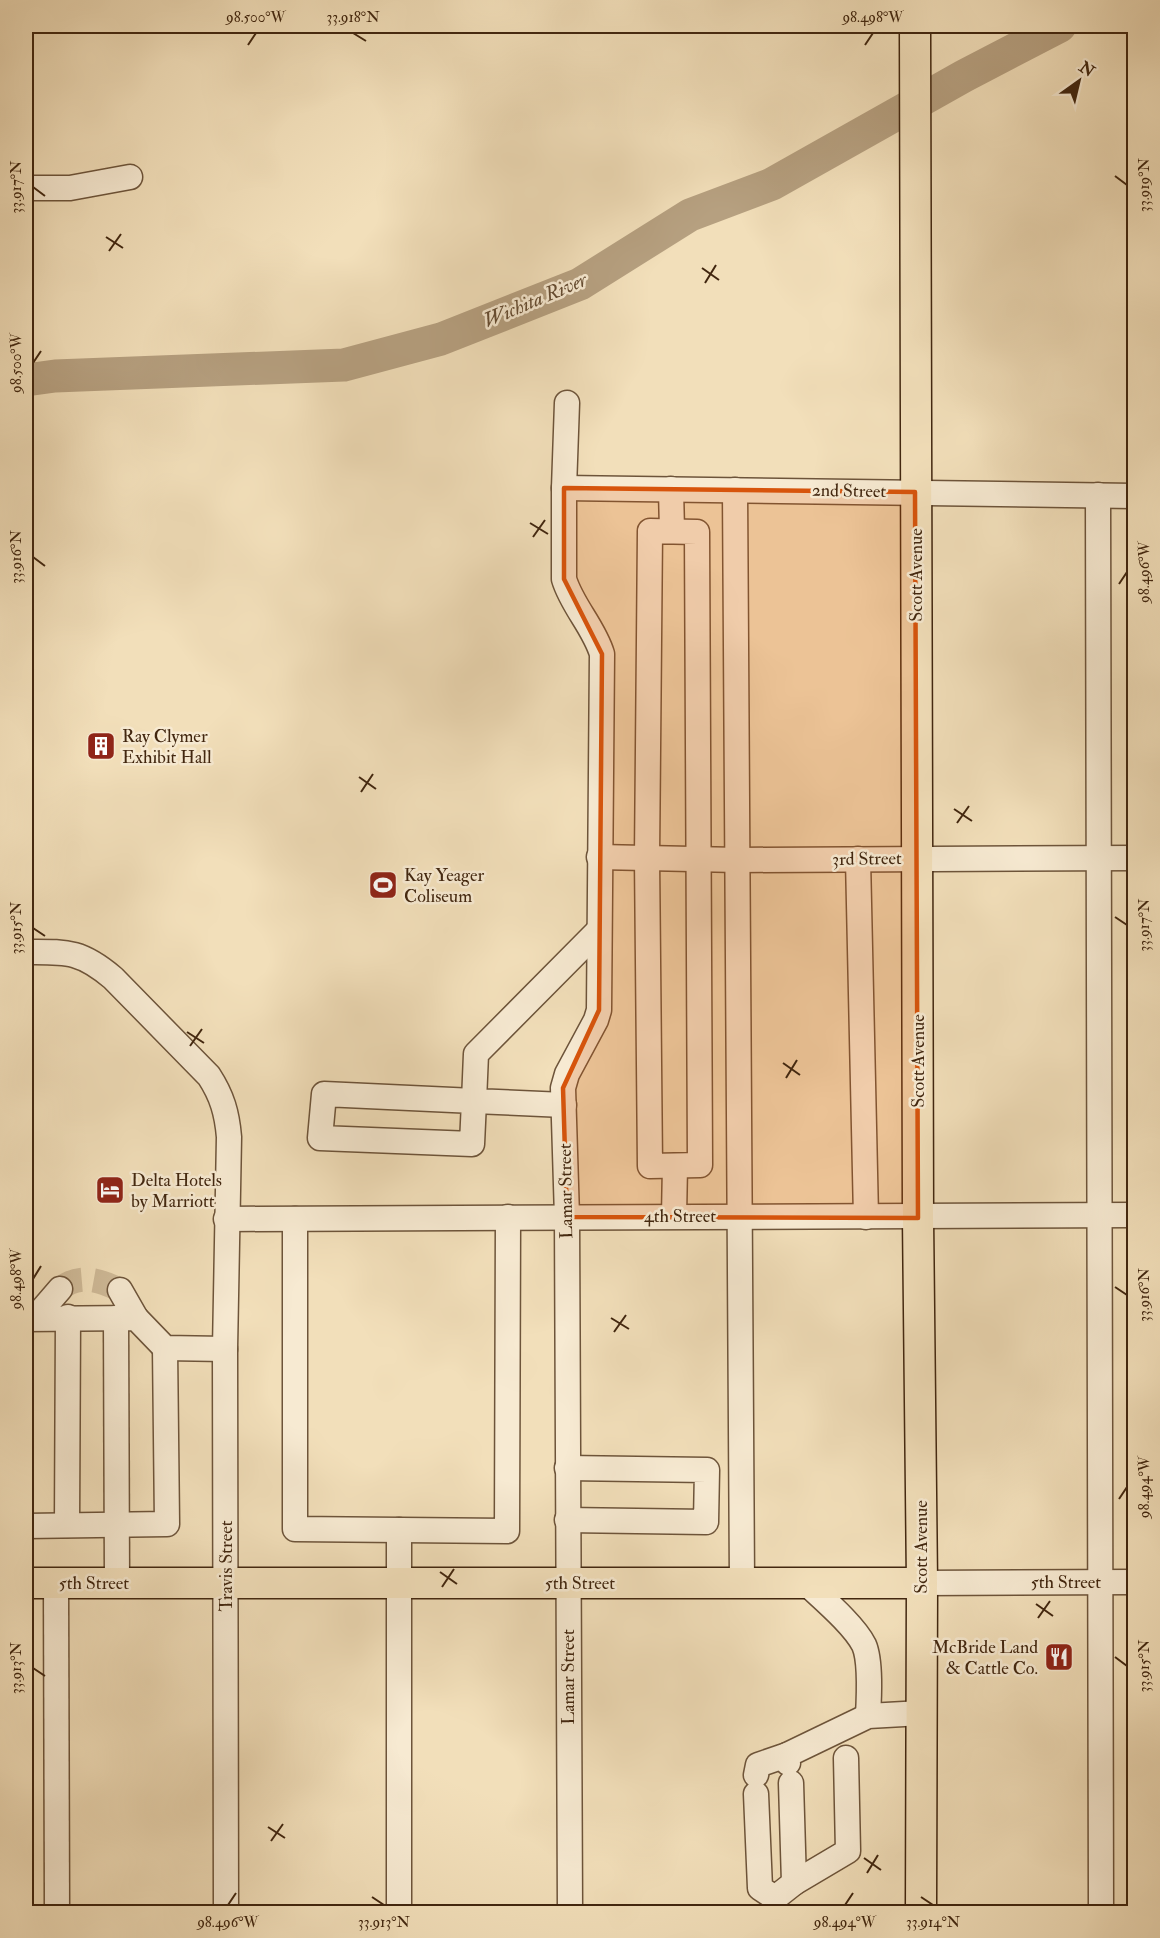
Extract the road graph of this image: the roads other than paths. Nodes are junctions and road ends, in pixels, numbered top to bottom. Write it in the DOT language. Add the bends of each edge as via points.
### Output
graph roads {
  1 [pos="915,26"];
  2 [pos="130,177"];
  3 [pos="26,188"];
  4 [pos="567,403"];
  5 [pos="564,488"];
  6 [pos="671,489"];
  7 [pos="735,490"];
  8 [pos="915,492"];
  9 [pos="1098,495"];
  10 [pos="1134,496"];
  11 [pos="672,531"];
  12 [pos="599,857"];
  13 [pos="647,858"];
  14 [pos="918,858"];
  15 [pos="1099,858"];
  16 [pos="1134,858"];
  17 [pos="858,859"];
  18 [pos="700,860"];
  19 [pos="738,860"];
  20 [pos="599,930"];
  21 [pos="26,952"];
  22 [pos="474,1101"];
  23 [pos="564,1105"];
  24 [pos="675,1166"];
  25 [pos="1134,1215"];
  26 [pos="567,1216"];
  27 [pos="674,1216"];
  28 [pos="738,1216"];
  29 [pos="1100,1216"];
  30 [pos="508,1217"];
  31 [pos="866,1217"];
  32 [pos="295,1218"];
  33 [pos="918,1218"];
  34 [pos="226,1219"];
  35 [pos="60,1289"];
  36 [pos="120,1290"];
  37 [pos="68,1317"];
  38 [pos="30,1318"];
  39 [pos="126,1318"];
  40 [pos="165,1348"];
  41 [pos="225,1350"];
  42 [pos="567,1468"];
  43 [pos="567,1520"];
  44 [pos="118,1524"];
  45 [pos="67,1525"];
  46 [pos="26,1526"];
  47 [pos="399,1530"];
  48 [pos="568,1582"];
  49 [pos="1100,1582"];
  50 [pos="1134,1582"];
  51 [pos="26,1583"];
  52 [pos="56,1583"];
  53 [pos="117,1583"];
  54 [pos="398,1583"];
  55 [pos="742,1583"];
  56 [pos="806,1583"];
  57 [pos="922,1583"];
  58 [pos="226,1584"];
  59 [pos="922,1713"];
  60 [pos="868,1716"];
  61 [pos="843,1743"];
  62 [pos="789,1767"];
  63 [pos="794,1883"];
  64 [pos="774,1905"];
  65 [pos="57,1912"];
  66 [pos="226,1912"];
  67 [pos="399,1912"];
  68 [pos="570,1912"];
  69 [pos="921,1912"];
  70 [pos="1101,1912"];
  1 -- 8 [label="main road, Scott Avenue"];
  2 -- 3 [label="street" via="70,188"];
  4 -- 5 [label="street, Lamar Street"];
  5 -- 6 [label="street, 2nd Street"];
  5 -- 12 [label="street, Lamar Street" via="564,579 602,654"];
  6 -- 7 [label="street, 2nd Street"];
  6 -- 11 [label="street"];
  7 -- 8 [label="street, 2nd Street"];
  7 -- 19 [label="street"];
  8 -- 9 [label="street, 2nd Street"];
  8 -- 14 [label="main road, Scott Avenue"];
  9 -- 10 [label="street, 2nd Street"];
  9 -- 15 [label="street"];
  11 -- 13 [label="street" via="650,531"];
  11 -- 18 [label="street" via="697,532"];
  12 -- 13 [label="street, 3rd Street"];
  12 -- 20 [label="street, Lamar Street"];
  13 -- 18 [label="street, 3rd Street"];
  13 -- 24 [label="street" via="650,1166"];
  14 -- 15 [label="street, 3rd Street"];
  14 -- 17 [label="street, 3rd Street"];
  14 -- 33 [label="main road, Scott Avenue"];
  15 -- 16 [label="street, 3rd Street"];
  15 -- 29 [label="street"];
  17 -- 19 [label="street, 3rd Street"];
  17 -- 31 [label="street"];
  18 -- 19 [label="street, 3rd Street"];
  18 -- 24 [label="street" via="700,1165"];
  19 -- 28 [label="street"];
  20 -- 22 [label="street" via="476,1054"];
  20 -- 23 [label="street, Lamar Street" via="599,1010 567,1074"];
  21 -- 34 [label="street, Travis Street" via="80,956 96,964 209,1076 227,1114"];
  22 -- 22 [label="street" via="324,1094 320,1138 472,1144"];
  22 -- 23 [label="street"];
  23 -- 26 [label="street, Lamar Street"];
  24 -- 27 [label="street"];
  25 -- 29 [label="street, 4th Street"];
  26 -- 27 [label="street, 4th Street"];
  26 -- 30 [label="street, 4th Street"];
  26 -- 42 [label="street, Lamar Street"];
  27 -- 28 [label="street, 4th Street"];
  28 -- 31 [label="street, 4th Street"];
  28 -- 55 [label="street"];
  29 -- 33 [label="street, 4th Street"];
  29 -- 49 [label="street"];
  30 -- 32 [label="street, 4th Street"];
  30 -- 47 [label="street" via="507,1531"];
  31 -- 33 [label="street, 4th Street"];
  32 -- 34 [label="street, 4th Street"];
  32 -- 47 [label="street" via="295,1529"];
  33 -- 57 [label="main road, Scott Avenue"];
  34 -- 41 [label="street, Travis Street"];
  35 -- 38 [label="street"];
  36 -- 39 [label="street"];
  37 -- 38 [label="street"];
  37 -- 39 [label="street"];
  37 -- 45 [label="street"];
  39 -- 40 [label="street"];
  39 -- 44 [label="street"];
  40 -- 41 [label="street"];
  40 -- 44 [label="street" via="167,1524"];
  41 -- 58 [label="street, Travis Street"];
  42 -- 43 [label="street, Lamar Street"];
  42 -- 43 [label="street" via="706,1470 706,1522"];
  43 -- 48 [label="street, Lamar Street"];
  44 -- 45 [label="street"];
  44 -- 53 [label="street"];
  45 -- 46 [label="street"];
  47 -- 54 [label="street"];
  48 -- 54 [label="main road, 5th Street"];
  48 -- 55 [label="main road, 5th Street"];
  48 -- 68 [label="street, Lamar Street"];
  49 -- 50 [label="street, 5th Street"];
  49 -- 57 [label="street, 5th Street"];
  49 -- 70 [label="street"];
  51 -- 52 [label="main road, 5th Street"];
  52 -- 53 [label="main road, 5th Street"];
  52 -- 65 [label="street"];
  53 -- 58 [label="main road, 5th Street"];
  54 -- 58 [label="main road, 5th Street"];
  54 -- 67 [label="street"];
  55 -- 56 [label="main road, 5th Street"];
  56 -- 57 [label="main road, 5th Street"];
  56 -- 60 [label="street" via="840,1614 864,1646 870,1684"];
  57 -- 59 [label="main road, Scott Avenue"];
  58 -- 66 [label="street, Travis Street"];
  59 -- 60 [label="street"];
  59 -- 69 [label="main road, Scott Avenue"];
  60 -- 61 [label="street"];
  61 -- 62 [label="street"];
  61 -- 63 [label="street" via="848,1851"];
  62 -- 63 [label="street"];
  62 -- 64 [label="street" via="758,1765 760,1888"];
  63 -- 64 [label="street"];
}
